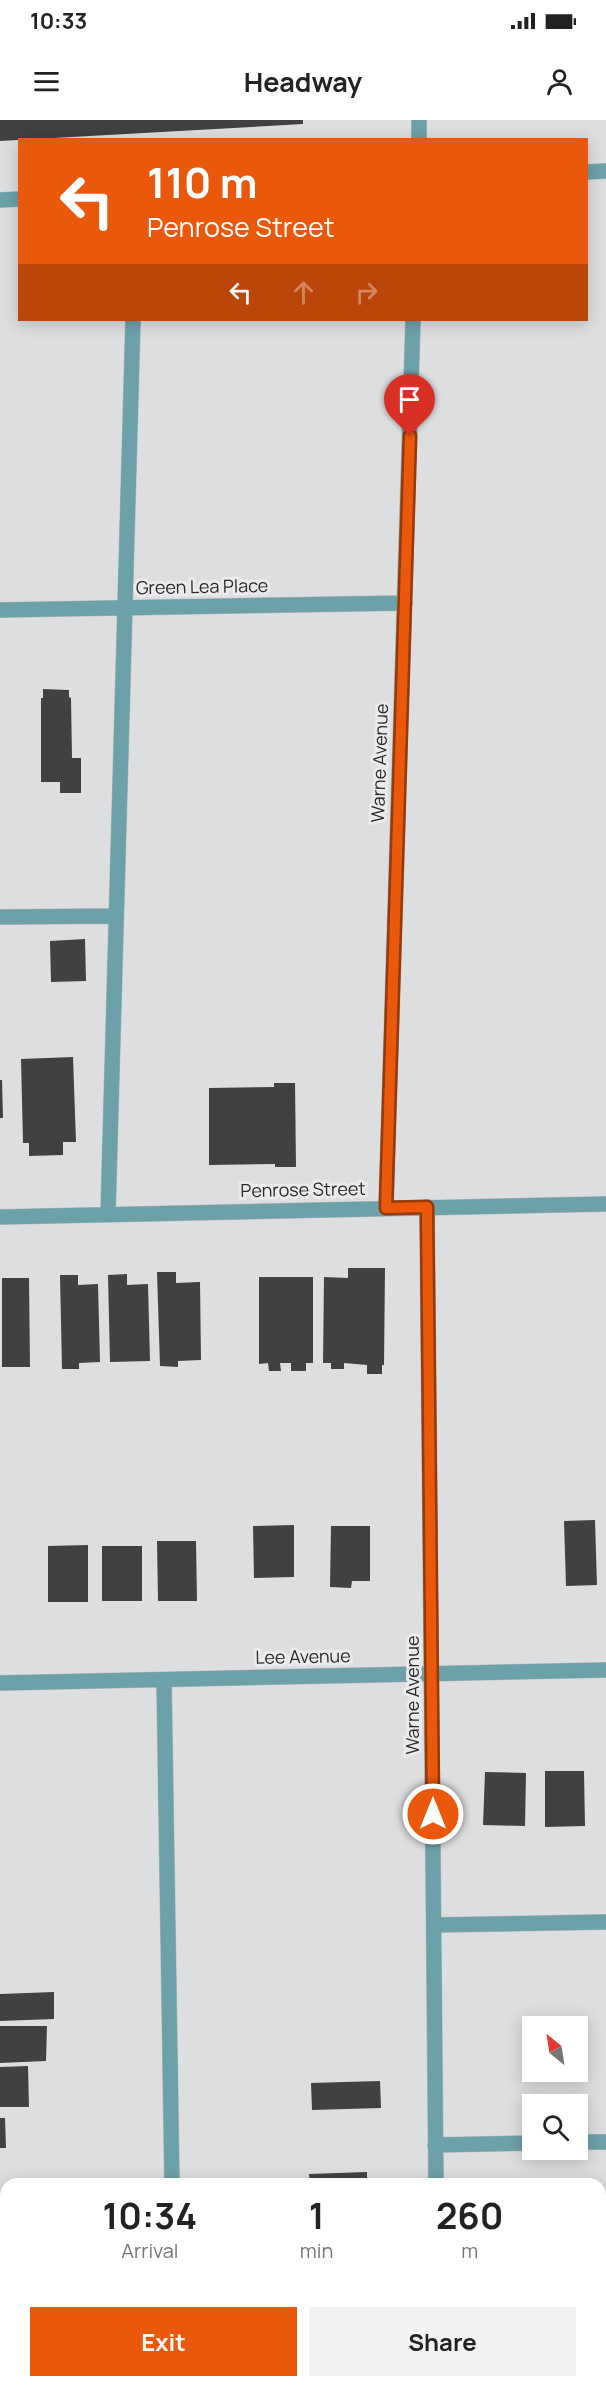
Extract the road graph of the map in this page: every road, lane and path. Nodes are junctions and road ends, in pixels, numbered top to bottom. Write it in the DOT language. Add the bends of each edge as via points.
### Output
graph roads {
  1 [pos="419,120"];
  2 [pos="419,138"];
  3 [pos="606,171"];
  4 [pos="588,172"];
  5 [pos="18,199"];
  6 [pos="0,200"];
  7 [pos="133,321"];
  8 [pos="414,321"];
  9 [pos="405,603"];
  10 [pos="125,608"];
  11 [pos="0,610"];
  12 [pos="116,916"];
  13 [pos="0,917"];
  14 [pos="606,1204"];
  15 [pos="427,1207"];
  16 [pos="386,1208"];
  17 [pos="108,1214"];
  18 [pos="0,1217"];
  19 [pos="606,1670"];
  20 [pos="433,1673"];
  21 [pos="164,1680"];
  22 [pos="0,1683"];
  23 [pos="606,1922"];
  24 [pos="434,1925"];
  25 [pos="588,2142"];
  26 [pos="606,2142"];
  27 [pos="522,2143"];
  28 [pos="435,2145"];
  29 [pos="172,2178"];
  30 [pos="436,2178"];
  1 -- 2 [label="street"];
  3 -- 4 [label="street"];
  5 -- 6 [label="street"];
  7 -- 10 [label="street"];
  8 -- 9 [label="street, Warne Avenue"];
  9 -- 10 [label="street, Green Lea Place"];
  9 -- 16 [label="street, Warne Avenue"];
  10 -- 11 [label="street, Green Lea Place"];
  10 -- 12 [label="street"];
  12 -- 13 [label="street"];
  12 -- 17 [label="street"];
  14 -- 15 [label="street, Penrose Street"];
  15 -- 16 [label="street, Penrose Street"];
  15 -- 20 [label="street, Warne Avenue"];
  16 -- 17 [label="street, Penrose Street"];
  17 -- 18 [label="street, Penrose Street"];
  19 -- 20 [label="street, Lee Avenue"];
  20 -- 21 [label="street, Lee Avenue"];
  20 -- 24 [label="street, Warne Avenue"];
  21 -- 22 [label="street, Lee Avenue"];
  21 -- 29 [label="street"];
  23 -- 24 [label="street"];
  24 -- 28 [label="street, Warne Avenue"];
  25 -- 26 [label="street"];
  27 -- 28 [label="street"];
  28 -- 30 [label="street, Warne Avenue"];
}
